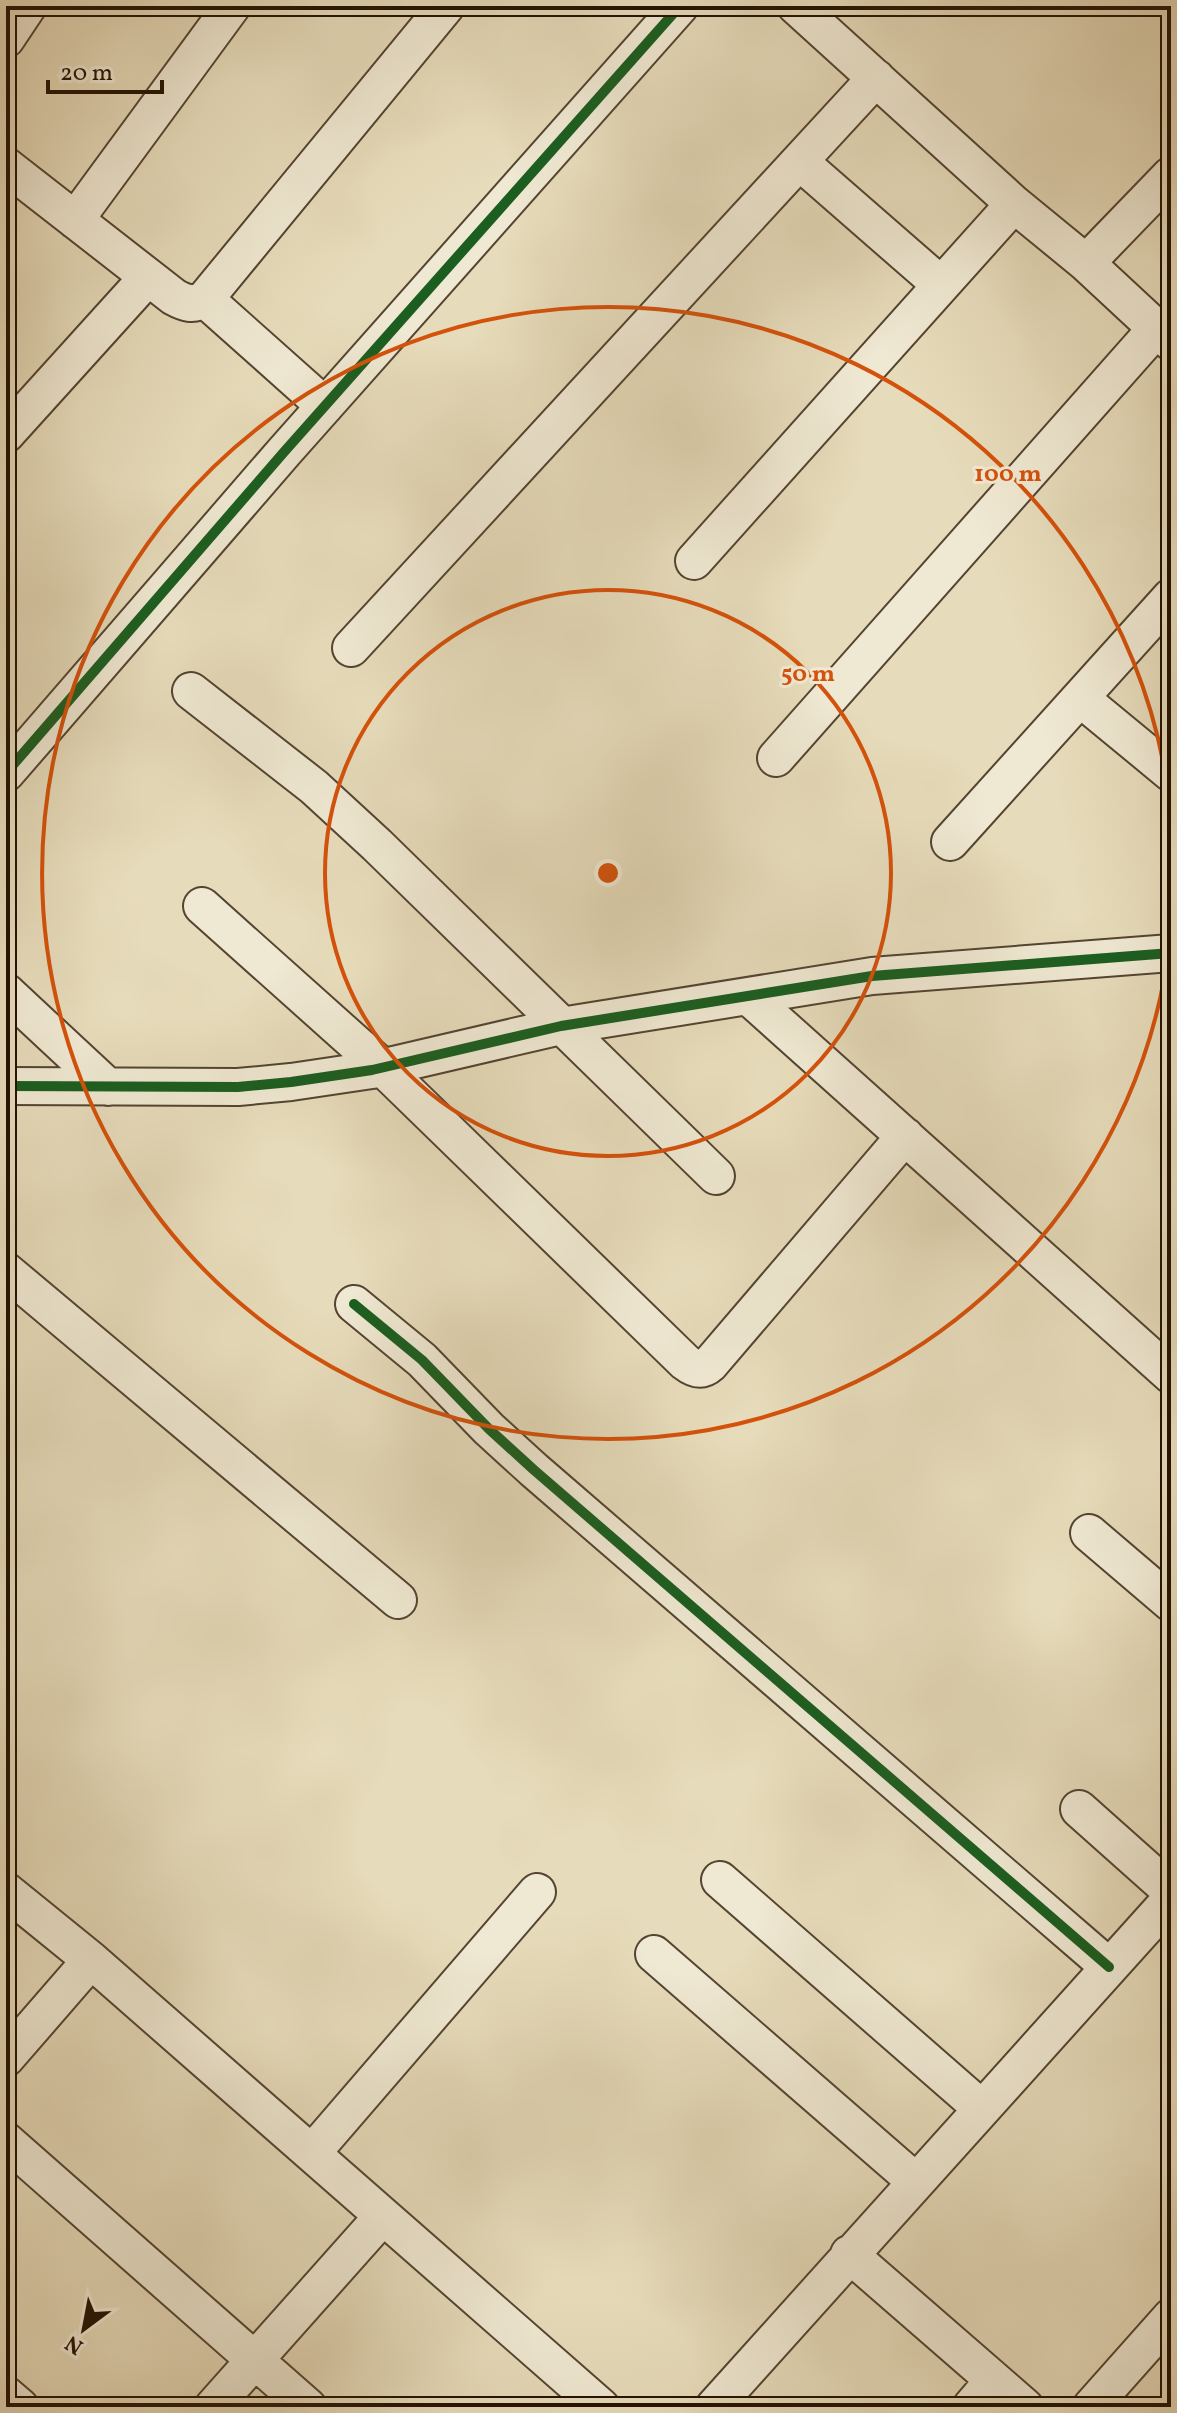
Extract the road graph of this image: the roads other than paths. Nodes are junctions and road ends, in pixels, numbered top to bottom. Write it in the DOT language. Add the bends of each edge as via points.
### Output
graph roads {
  1 [pos="232,6"];
  2 [pos="446,6"];
  3 [pos="680,6"];
  4 [pos="807,9"];
  5 [pos="876,78"];
  6 [pos="800,162"];
  7 [pos="6,166"];
  8 [pos="1171,175"];
  9 [pos="1014,204"];
  10 [pos="75,220"];
  11 [pos="1086,263"];
  12 [pos="148,277"];
  13 [pos="941,285"];
  14 [pos="205,299"];
  15 [pos="1164,335"];
  16 [pos="325,406"];
  17 [pos="6,434"];
  18 [pos="694,561"];
  19 [pos="1171,597"];
  20 [pos="351,648"];
  21 [pos="191,691"];
  22 [pos="1080,698"];
  23 [pos="776,758"];
  24 [pos="6,773"];
  25 [pos="1171,773"];
  26 [pos="950,842"];
  27 [pos="202,906"];
  28 [pos="1171,953"];
  29 [pos="6,992"];
  30 [pos="748,996"];
  31 [pos="561,1026"];
  32 [pos="382,1067"];
  33 [pos="6,1086"];
  34 [pos="108,1087"];
  35 [pos="905,1136"];
  36 [pos="716,1176"];
  37 [pos="6,1271"];
  38 [pos="354,1304"];
  39 [pos="1171,1375"];
  40 [pos="1089,1533"];
  41 [pos="398,1600"];
  42 [pos="1171,1603"];
  43 [pos="1079,1809"];
  44 [pos="720,1880"];
  45 [pos="6,1891"];
  46 [pos="1171,1891"];
  47 [pos="537,1892"];
  48 [pos="1171,1899"];
  49 [pos="654,1954"];
  50 [pos="91,1960"];
  51 [pos="1109,1967"];
  52 [pos="6,2058"];
  53 [pos="981,2108"];
  54 [pos="6,2141"];
  55 [pos="312,2153"];
  56 [pos="915,2181"];
  57 [pos="383,2216"];
  58 [pos="849,2254"];
  59 [pos="1171,2317"];
  60 [pos="255,2360"];
  61 [pos="994,2380"];
  62 [pos="6,2395"];
  63 [pos="20,2407"];
  64 [pos="213,2407"];
  65 [pos="308,2407"];
  66 [pos="601,2407"];
  67 [pos="714,2407"];
  68 [pos="971,2407"];
  69 [pos="1025,2407"];
  70 [pos="1091,2407"];
  1 -- 10 [label="street"];
  2 -- 14 [label="street"];
  3 -- 16 [label="street"];
  4 -- 5 [label="street"];
  5 -- 6 [label="street"];
  5 -- 9 [label="street"];
  6 -- 13 [label="street"];
  6 -- 20 [label="street"];
  7 -- 10 [label="street"];
  8 -- 11 [label="street"];
  9 -- 11 [label="street"];
  9 -- 13 [label="street"];
  10 -- 12 [label="street"];
  11 -- 15 [label="street"];
  12 -- 14 [label="street" via="183,302"];
  12 -- 17 [label="street"];
  13 -- 18 [label="street"];
  14 -- 16 [label="street"];
  15 -- 23 [label="street"];
  16 -- 24 [label="street"];
  19 -- 22 [label="street"];
  21 -- 31 [label="street" via="314,787 443,906"];
  22 -- 25 [label="street"];
  22 -- 26 [label="street"];
  27 -- 32 [label="street"];
  28 -- 30 [label="street" via="872,976"];
  29 -- 34 [label="street"];
  30 -- 31 [label="street"];
  30 -- 35 [label="street"];
  31 -- 32 [label="street"];
  31 -- 36 [label="street"];
  32 -- 34 [label="street" via="238,1087"];
  32 -- 35 [label="street" via="695,1369 710,1364"];
  33 -- 34 [label="street"];
  35 -- 39 [label="street"];
  37 -- 41 [label="street"];
  38 -- 51 [label="street" via="422,1360 534,1470"];
  40 -- 42 [label="street"];
  43 -- 46 [label="street"];
  44 -- 53 [label="street"];
  45 -- 50 [label="street"];
  47 -- 55 [label="street"];
  48 -- 51 [label="street"];
  49 -- 56 [label="street"];
  50 -- 52 [label="street"];
  50 -- 55 [label="street"];
  51 -- 53 [label="street"];
  53 -- 56 [label="street"];
  54 -- 60 [label="street"];
  55 -- 57 [label="street"];
  56 -- 58 [label="street"];
  57 -- 60 [label="street"];
  57 -- 66 [label="street"];
  58 -- 61 [label="street"];
  58 -- 67 [label="street"];
  59 -- 70 [label="street"];
  60 -- 64 [label="street"];
  60 -- 65 [label="street"];
  61 -- 68 [label="street"];
  61 -- 69 [label="street"];
  62 -- 63 [label="street"];
}
